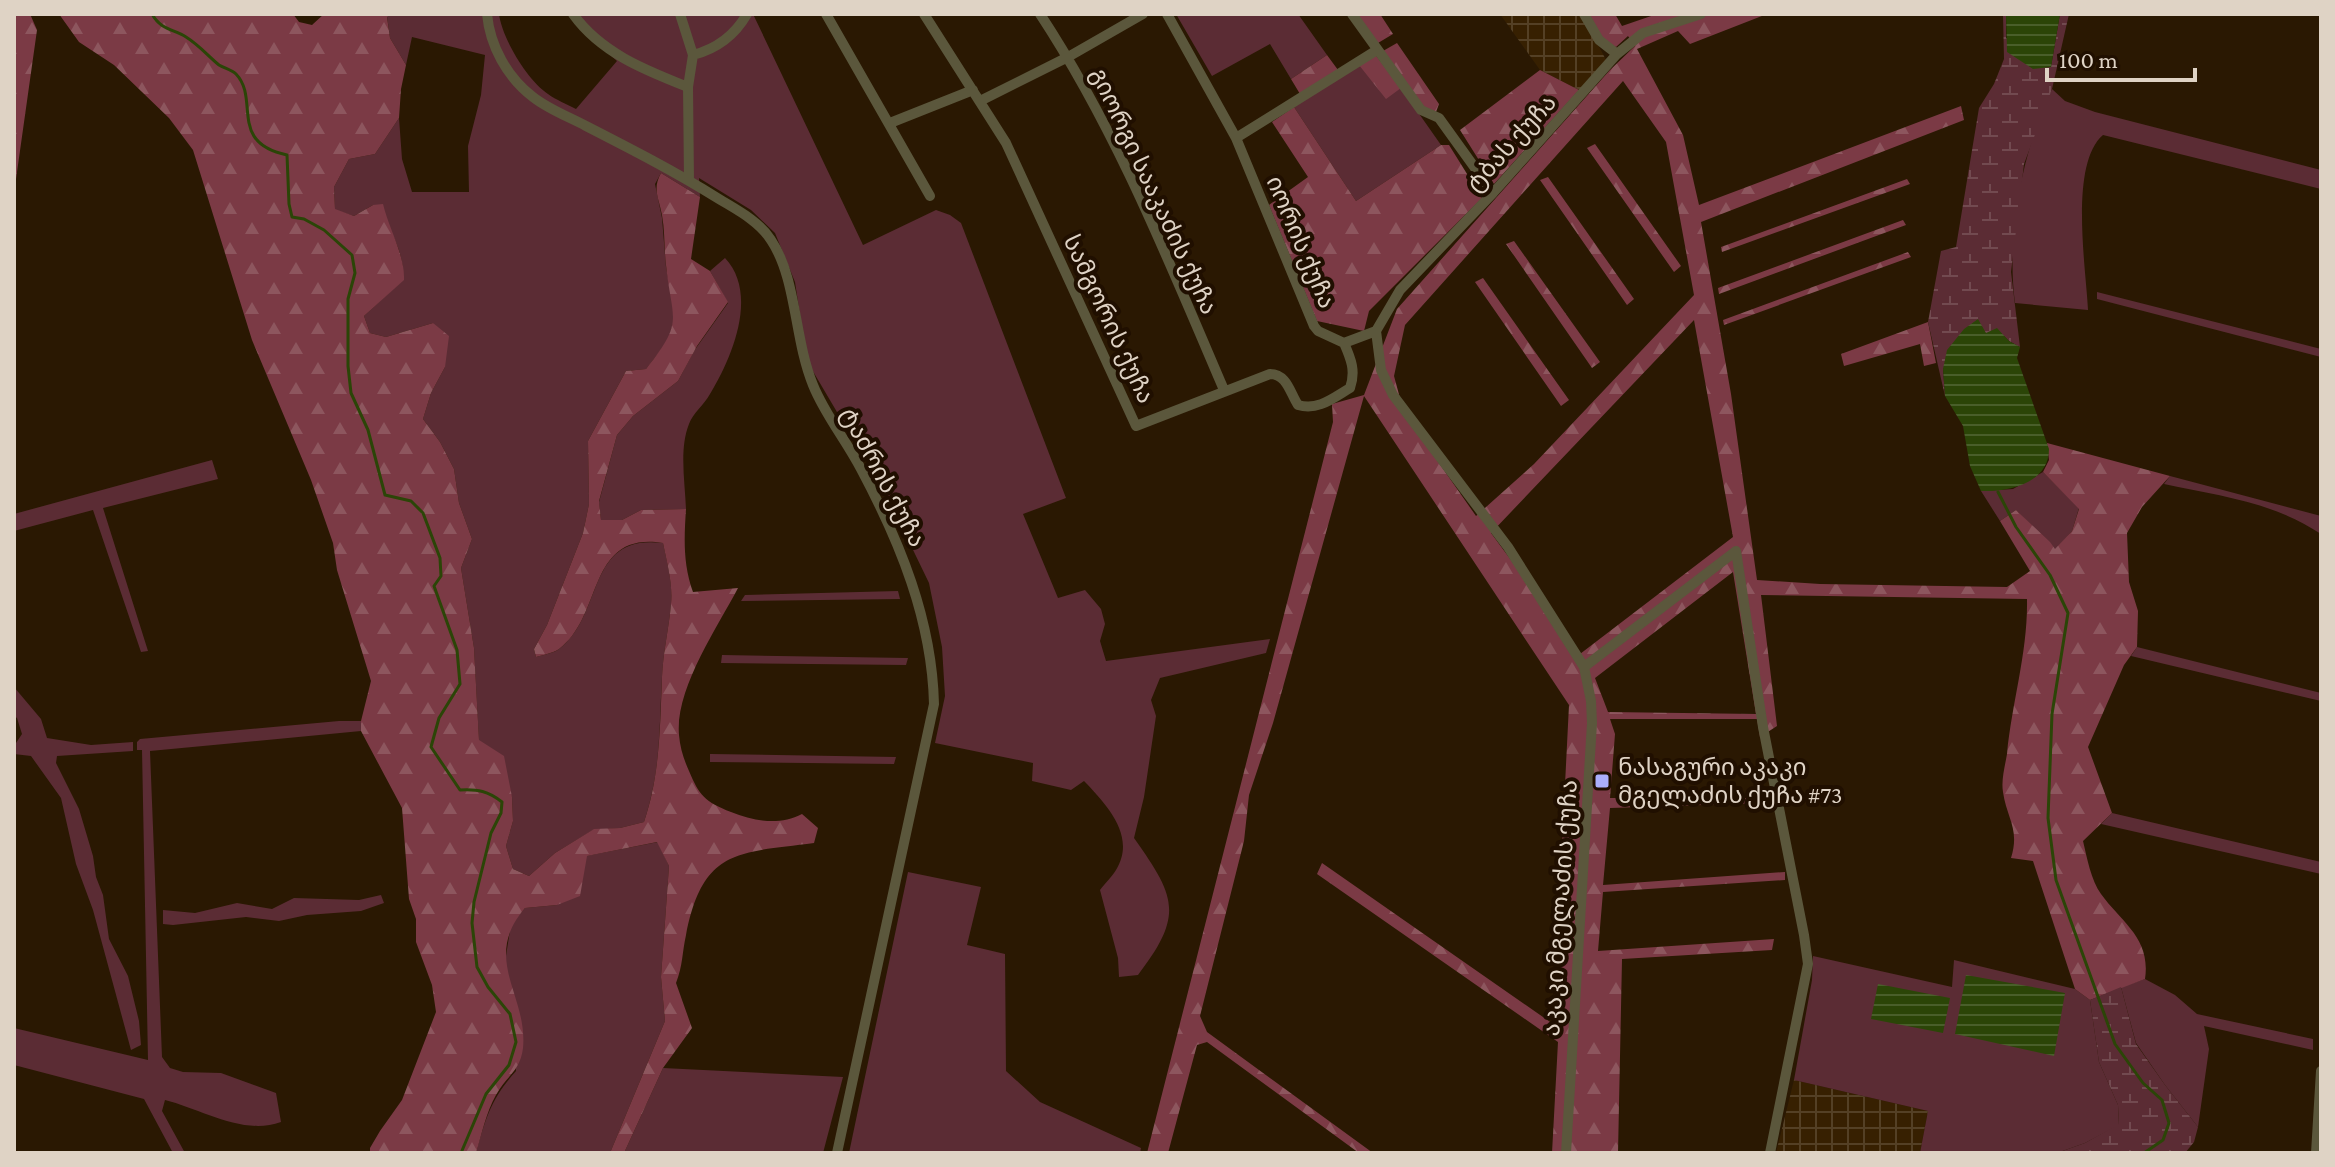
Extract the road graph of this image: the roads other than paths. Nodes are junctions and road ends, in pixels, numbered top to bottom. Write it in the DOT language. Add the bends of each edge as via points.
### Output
graph roads {
  1 [pos="487,14"];
  2 [pos="573,14"];
  3 [pos="680,14"];
  4 [pos="747,14"];
  5 [pos="826,14"];
  6 [pos="924,14"];
  7 [pos="1040,14"];
  8 [pos="1143,14"];
  9 [pos="1167,14"];
  10 [pos="1352,14"];
  11 [pos="1584,14"];
  12 [pos="1701,14"];
  13 [pos="1377,50"];
  14 [pos="1617,54"];
  15 [pos="693,55"];
  16 [pos="1068,57"];
  17 [pos="688,87"];
  18 [pos="973,90"];
  19 [pos="980,101"];
  20 [pos="890,123"];
  21 [pos="1236,138"];
  22 [pos="689,180"];
  23 [pos="1493,193"];
  24 [pos="930,196"];
  25 [pos="1376,331"];
  26 [pos="1344,343"];
  27 [pos="1224,390"];
  28 [pos="1584,667"];
  29 [pos="2321,1071"];
  30 [pos="837,1153"];
  31 [pos="1566,1153"];
  32 [pos="1770,1153"];
  33 [pos="2316,1153"];
  1 -- 22 [label="street, ტაძრის ქუჩა" via="504,65 533,97"];
  2 -- 17 [label="street" via="618,56"];
  3 -- 15 [label="street"];
  4 -- 15 [label="street" via="720,43"];
  5 -- 20 [label="street"];
  6 -- 18 [label="street, სამგორის ქუჩა"];
  7 -- 16 [label="street, გიორგი სააკაძის ქუჩა"];
  8 -- 16 [label="street"];
  9 -- 21 [label="street, იორის ქუჩა"];
  10 -- 13 [label="street"];
  11 -- 14 [label="street" via="1599,40"];
  12 -- 14 [label="street, ტბას ქუჩა" via="1643,33"];
  13 -- 21 [label="street"];
  13 -- 23 [label="street" via="1421,110 1439,118"];
  14 -- 23 [label="street, ტბას ქუჩა"];
  15 -- 17 [label="street"];
  16 -- 19 [label="street"];
  16 -- 27 [label="street, გიორგი სააკაძის ქუჩა" via="1113,140"];
  17 -- 22 [label="street"];
  18 -- 19 [label="street, სამგორის ქუჩა"];
  18 -- 20 [label="street"];
  19 -- 27 [label="street, სამგორის ქუჩა" via="1006,143 1136,426"];
  20 -- 24 [label="street"];
  21 -- 26 [label="street, იორის ქუჩა" via="1311,320 1318,331"];
  22 -- 30 [label="street, ტაძრის ქუჩა" via="755,223 771,240 793,297 802,355 814,387 902,553 933,671 934,704"];
  23 -- 25 [label="street, ტბას ქუჩა" via="1400,290"];
  25 -- 26 [label="street"];
  25 -- 28 [label="street" via="1381,370 1393,395 1508,547"];
  26 -- 27 [label="street, სამგორის ქუჩა" via="1353,363 1350,388 1311,409 1298,405 1278,374"];
  28 -- 31 [label="street, აკაკი მგელაძის ქუჩა" via="1592,723"];
  28 -- 32 [label="street" via="1736,551 1808,964"];
  29 -- 33 [label="street"];
}
